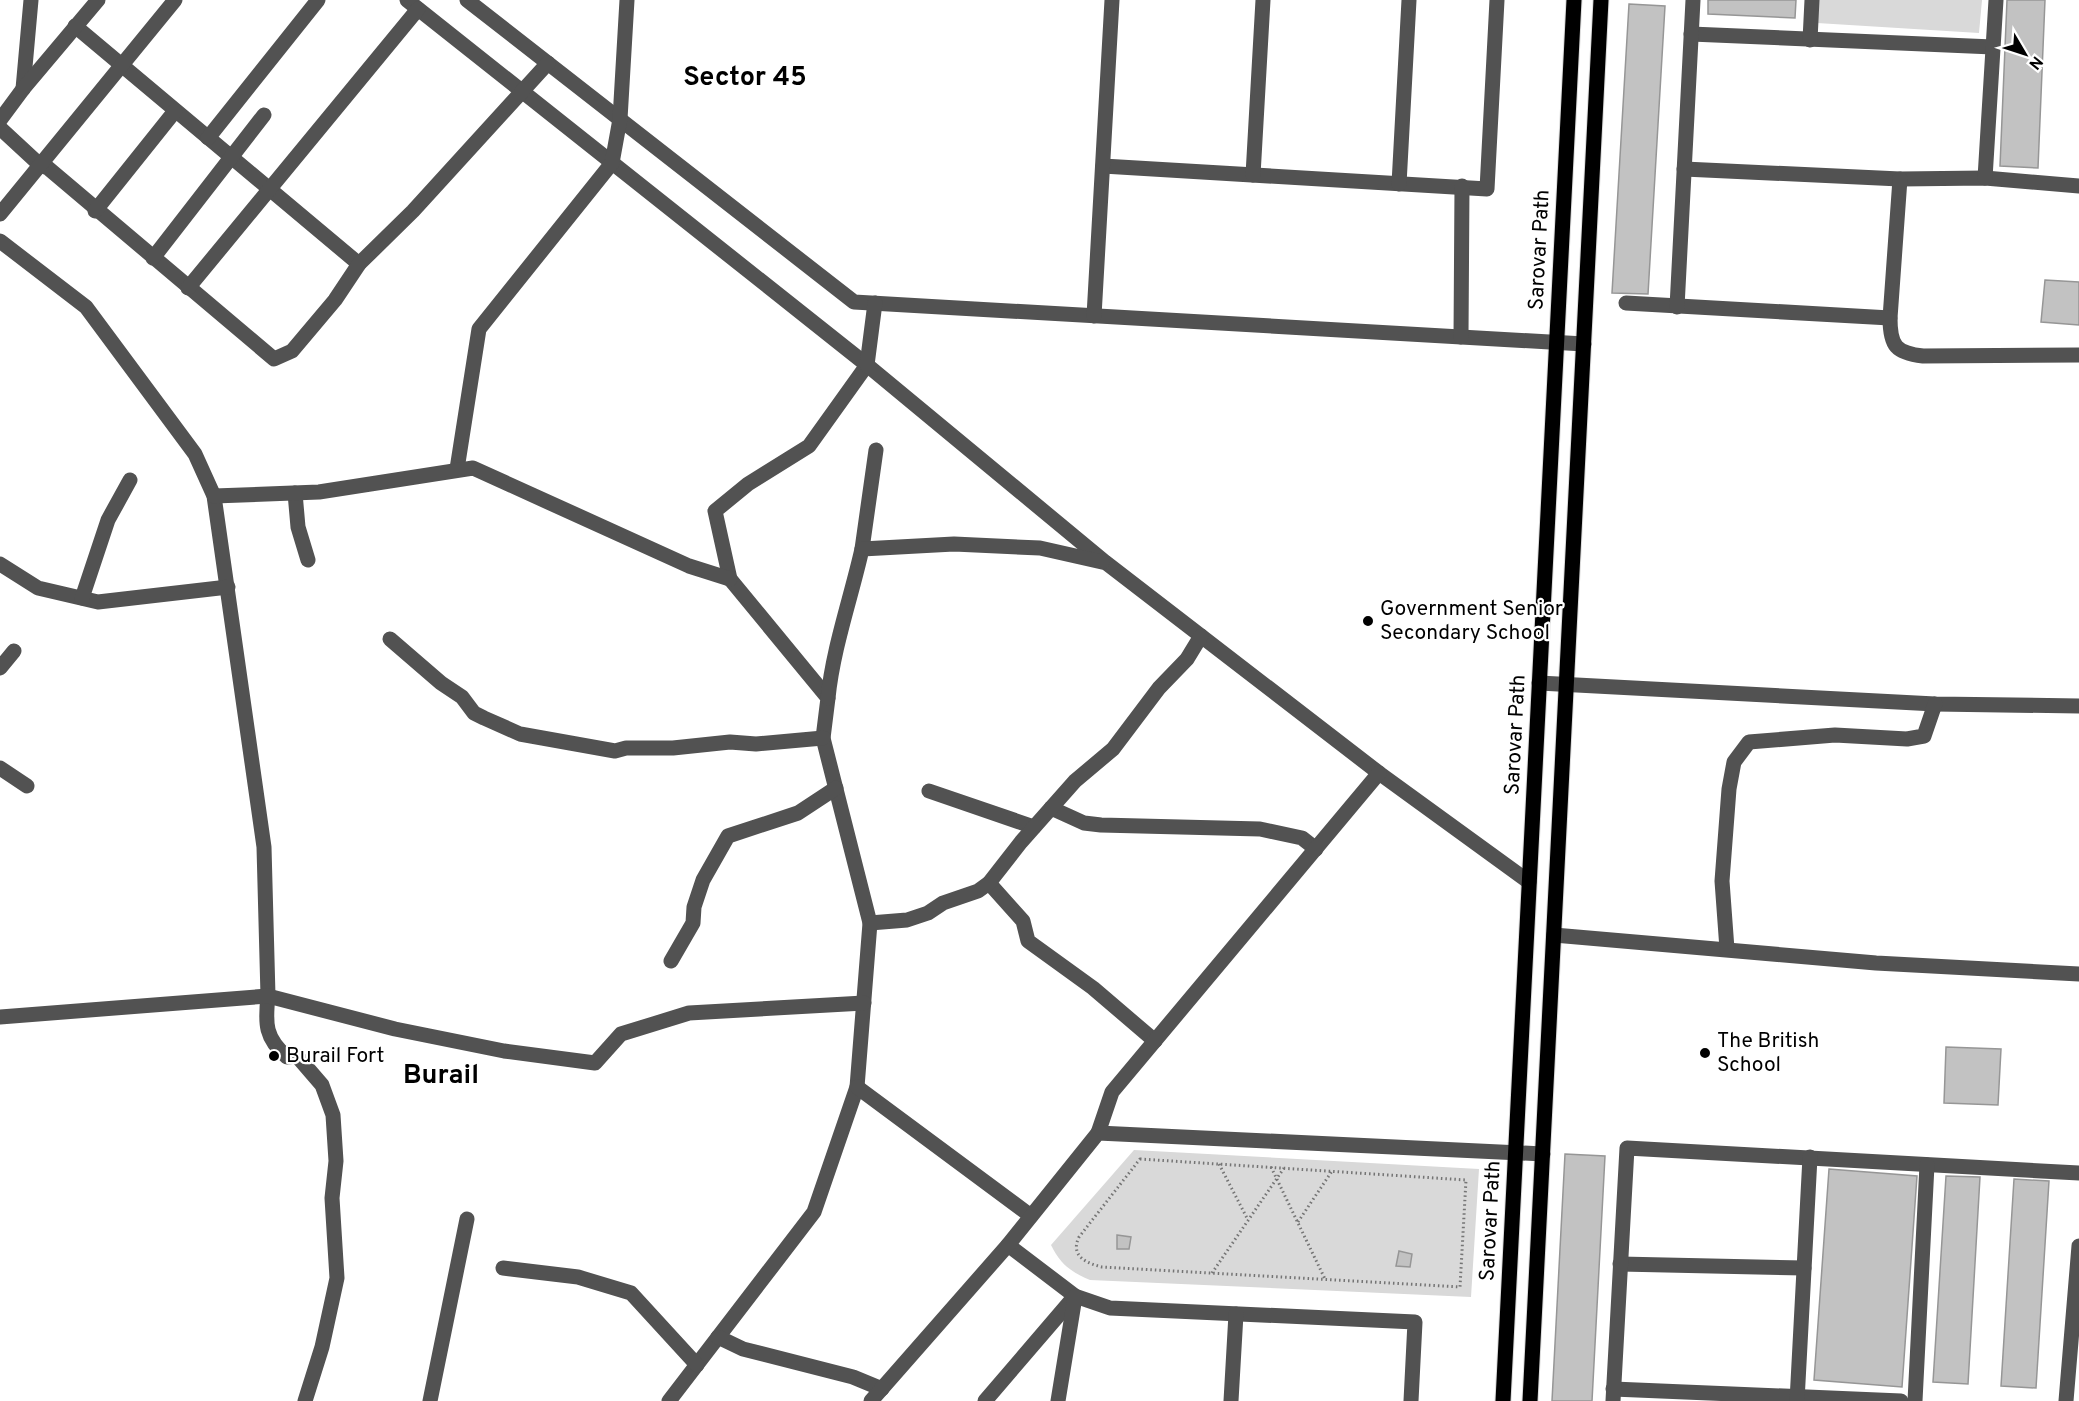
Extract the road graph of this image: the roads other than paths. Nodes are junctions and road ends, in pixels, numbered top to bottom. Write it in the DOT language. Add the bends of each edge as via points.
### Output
graph roads {
  1 [pos="31,0"];
  2 [pos="98,0"];
  3 [pos="176,0"];
  4 [pos="318,0"];
  5 [pos="467,0"];
  6 [pos="627,0"];
  7 [pos="1112,0"];
  8 [pos="1263,0"];
  9 [pos="1409,0"];
  10 [pos="1497,0"];
  11 [pos="1574,0"];
  12 [pos="1601,0"];
  13 [pos="1693,0"];
  14 [pos="1812,0"];
  15 [pos="1996,0"];
  16 [pos="412,5"];
  17 [pos="75,26"];
  18 [pos="1691,34"];
  19 [pos="1810,40"];
  20 [pos="1993,47"];
  21 [pos="548,63"];
  22 [pos="122,66"];
  23 [pos="23,89"];
  24 [pos="523,92"];
  25 [pos="175,111"];
  26 [pos="264,115"];
  27 [pos="620,119"];
  28 [pos="0,120"];
  29 [pos="0,128"];
  30 [pos="208,138"];
  31 [pos="231,157"];
  32 [pos="612,163"];
  33 [pos="40,165"];
  34 [pos="1103,166"];
  35 [pos="1683,169"];
  36 [pos="1253,175"];
  37 [pos="1985,178"];
  38 [pos="1900,179"];
  39 [pos="1399,184"];
  40 [pos="1462,186"];
  41 [pos="2079,186"];
  42 [pos="269,189"];
  43 [pos="95,211"];
  44 [pos="0,214"];
  45 [pos="0,241"];
  46 [pos="153,258"];
  47 [pos="359,264"];
  48 [pos="188,288"];
  49 [pos="875,303"];
  50 [pos="1626,303"];
  51 [pos="1677,307"];
  52 [pos="1094,316"];
  53 [pos="1890,318"];
  54 [pos="1461,336"];
  55 [pos="1557,342"];
  56 [pos="1584,344"];
  57 [pos="2079,354"];
  58 [pos="867,365"];
  59 [pos="876,450"];
  60 [pos="458,469"];
  61 [pos="130,480"];
  62 [pos="295,493"];
  63 [pos="214,496"];
  64 [pos="862,549"];
  65 [pos="308,560"];
  66 [pos="1105,562"];
  67 [pos="0,564"];
  68 [pos="730,579"];
  69 [pos="228,587"];
  70 [pos="82,598"];
  71 [pos="1201,636"];
  72 [pos="390,639"];
  73 [pos="14,651"];
  74 [pos="0,668"];
  75 [pos="1539,682"];
  76 [pos="1566,684"];
  77 [pos="828,698"];
  78 [pos="1935,704"];
  79 [pos="2079,706"];
  80 [pos="823,738"];
  81 [pos="0,768"];
  82 [pos="1379,773"];
  83 [pos="27,786"];
  84 [pos="836,788"];
  85 [pos="929,791"];
  86 [pos="1051,808"];
  87 [pos="1034,827"];
  88 [pos="1316,849"];
  89 [pos="1529,882"];
  90 [pos="989,883"];
  91 [pos="870,923"];
  92 [pos="1554,935"];
  93 [pos="1727,950"];
  94 [pos="671,961"];
  95 [pos="2079,974"];
  96 [pos="268,996"];
  97 [pos="864,1003"];
  98 [pos="0,1017"];
  99 [pos="1155,1041"];
  100 [pos="857,1087"];
  101 [pos="1098,1133"];
  102 [pos="1515,1153"];
  103 [pos="1543,1154"];
  104 [pos="1810,1157"];
  105 [pos="1927,1165"];
  106 [pos="2079,1173"];
  107 [pos="1031,1216"];
  108 [pos="467,1219"];
  109 [pos="1008,1245"];
  110 [pos="2079,1246"];
  111 [pos="1620,1264"];
  112 [pos="503,1268"];
  113 [pos="1804,1268"];
  114 [pos="1075,1296"];
  115 [pos="1236,1314"];
  116 [pos="718,1337"];
  117 [pos="697,1365"];
  118 [pos="882,1389"];
  119 [pos="1613,1395"];
  120 [pos="1797,1398"];
  121 [pos="305,1401"];
  122 [pos="430,1401"];
  123 [pos="669,1401"];
  124 [pos="871,1401"];
  125 [pos="985,1401"];
  126 [pos="1058,1401"];
  127 [pos="1231,1401"];
  128 [pos="1411,1401"];
  129 [pos="1503,1401"];
  130 [pos="1530,1401"];
  131 [pos="1901,1401"];
  132 [pos="1915,1401"];
  133 [pos="2066,1401"];
  1 -- 23 [label="street"];
  2 -- 17 [label="street"];
  3 -- 22 [label="street"];
  4 -- 30 [label="street"];
  5 -- 21 [label="street"];
  6 -- 27 [label="street"];
  7 -- 34 [label="street"];
  8 -- 36 [label="street"];
  9 -- 39 [label="street"];
  10 -- 40 [label="street" via="1487,189"];
  11 -- 55 [label="main road, Sarovar Path"];
  12 -- 56 [label="main road"];
  13 -- 18 [label="street"];
  14 -- 19 [label="street"];
  15 -- 20 [label="street"];
  16 -- 24 [label="street"];
  16 -- 42 [label="street"];
  17 -- 22 [label="street"];
  17 -- 23 [label="street"];
  18 -- 19 [label="street"];
  18 -- 35 [label="street"];
  19 -- 20 [label="street"];
  20 -- 37 [label="street"];
  21 -- 24 [label="street"];
  21 -- 27 [label="street"];
  22 -- 25 [label="street"];
  22 -- 33 [label="street"];
  23 -- 28 [label="street"];
  24 -- 32 [label="street"];
  24 -- 47 [label="street"];
  25 -- 30 [label="street"];
  25 -- 43 [label="street"];
  26 -- 31 [label="street"];
  27 -- 32 [label="street"];
  27 -- 49 [label="street" via="854,302"];
  29 -- 33 [label="street"];
  30 -- 31 [label="street"];
  31 -- 42 [label="street"];
  31 -- 46 [label="street"];
  32 -- 58 [label="street"];
  32 -- 60 [label="street" via="479,329"];
  33 -- 43 [label="street"];
  33 -- 44 [label="street"];
  34 -- 36 [label="street"];
  34 -- 52 [label="street"];
  35 -- 38 [label="street"];
  35 -- 51 [label="street"];
  36 -- 39 [label="street"];
  37 -- 38 [label="street"];
  37 -- 41 [label="street"];
  38 -- 53 [label="street"];
  39 -- 40 [label="street"];
  40 -- 54 [label="street"];
  42 -- 47 [label="street"];
  42 -- 48 [label="street"];
  43 -- 46 [label="street"];
  45 -- 63 [label="street" via="86,307 195,454"];
  46 -- 48 [label="street"];
  47 -- 48 [label="street" via="292,351 274,359"];
  49 -- 52 [label="street"];
  49 -- 58 [label="street"];
  50 -- 51 [label="street"];
  51 -- 53 [label="street"];
  52 -- 54 [label="street"];
  53 -- 57 [label="street" via="1894,345 1904,354"];
  54 -- 55 [label="street"];
  55 -- 56 [label="street"];
  55 -- 75 [label="main road, Sarovar Path"];
  56 -- 76 [label="main road"];
  58 -- 66 [label="street"];
  58 -- 68 [label="street" via="809,446 748,484 715,511"];
  59 -- 64 [label="street"];
  60 -- 62 [label="street"];
  60 -- 68 [label="street" via="473,468 688,566"];
  61 -- 70 [label="street" via="108,520"];
  62 -- 63 [label="street"];
  62 -- 65 [label="street" via="298,527"];
  63 -- 69 [label="street"];
  64 -- 66 [label="street" via="954,544 1040,548"];
  64 -- 77 [label="street" via="833,659"];
  66 -- 71 [label="street"];
  67 -- 70 [label="street" via="38,588"];
  68 -- 77 [label="street"];
  69 -- 70 [label="street" via="98,602"];
  69 -- 96 [label="street" via="264,847"];
  71 -- 82 [label="street"];
  71 -- 86 [label="street" via="1113,749"];
  72 -- 80 [label="street" via="448,690 462,697 474,713 520,734 615,751"];
  73 -- 74 [label="street"];
  75 -- 76 [label="street"];
  75 -- 89 [label="main road, Sarovar Path"];
  76 -- 78 [label="street"];
  76 -- 92 [label="main road"];
  77 -- 80 [label="street"];
  78 -- 79 [label="street"];
  78 -- 93 [label="street" via="1924,736 1907,739 1835,735 1749,742 1734,762 1729,789 1722,881"];
  80 -- 84 [label="street"];
  81 -- 83 [label="street"];
  82 -- 88 [label="street"];
  82 -- 89 [label="street"];
  84 -- 91 [label="street"];
  84 -- 94 [label="street" via="798,813 728,836 703,880 693,924"];
  85 -- 87 [label="street"];
  86 -- 87 [label="street"];
  86 -- 88 [label="street" via="1084,823 1101,825 1260,828 1302,838"];
  87 -- 90 [label="street"];
  88 -- 99 [label="street"];
  89 -- 102 [label="main road, Sarovar Path"];
  90 -- 91 [label="street" via="928,913 907,920"];
  90 -- 99 [label="street" via="1023,921 1028,941 1093,988"];
  91 -- 97 [label="street"];
  92 -- 93 [label="street"];
  92 -- 103 [label="main road"];
  93 -- 95 [label="street"];
  96 -- 97 [label="street" via="406,1032 595,1063 621,1034 689,1012"];
  96 -- 98 [label="street"];
  96 -- 121 [label="street" via="265,1021 273,1045 287,1057 297,1056 313,1072 333,1115 336,1161 332,1198 337,1278"];
  97 -- 100 [label="street"];
  99 -- 101 [label="street" via="1112,1092"];
  100 -- 107 [label="street"];
  100 -- 116 [label="street" via="814,1212"];
  101 -- 102 [label="street"];
  101 -- 107 [label="street"];
  102 -- 103 [label="street"];
  102 -- 129 [label="main road, Sarovar Path"];
  103 -- 130 [label="main road"];
  104 -- 105 [label="street"];
  104 -- 111 [label="street" via="1627,1148"];
  104 -- 113 [label="street"];
  105 -- 106 [label="street"];
  105 -- 132 [label="street"];
  107 -- 109 [label="street"];
  108 -- 122 [label="street"];
  109 -- 114 [label="street"];
  109 -- 118 [label="street"];
  110 -- 133 [label="street"];
  111 -- 113 [label="street"];
  111 -- 119 [label="street"];
  112 -- 117 [label="street" via="578,1277 631,1293"];
  113 -- 120 [label="street"];
  114 -- 115 [label="street" via="1110,1308"];
  114 -- 125 [label="street"];
  114 -- 126 [label="street"];
  115 -- 127 [label="street"];
  115 -- 128 [label="street" via="1415,1322"];
  116 -- 117 [label="street"];
  116 -- 118 [label="street" via="743,1349 853,1377"];
  117 -- 123 [label="street"];
  118 -- 124 [label="street"];
  119 -- 120 [label="street"];
  120 -- 131 [label="street"];
}
